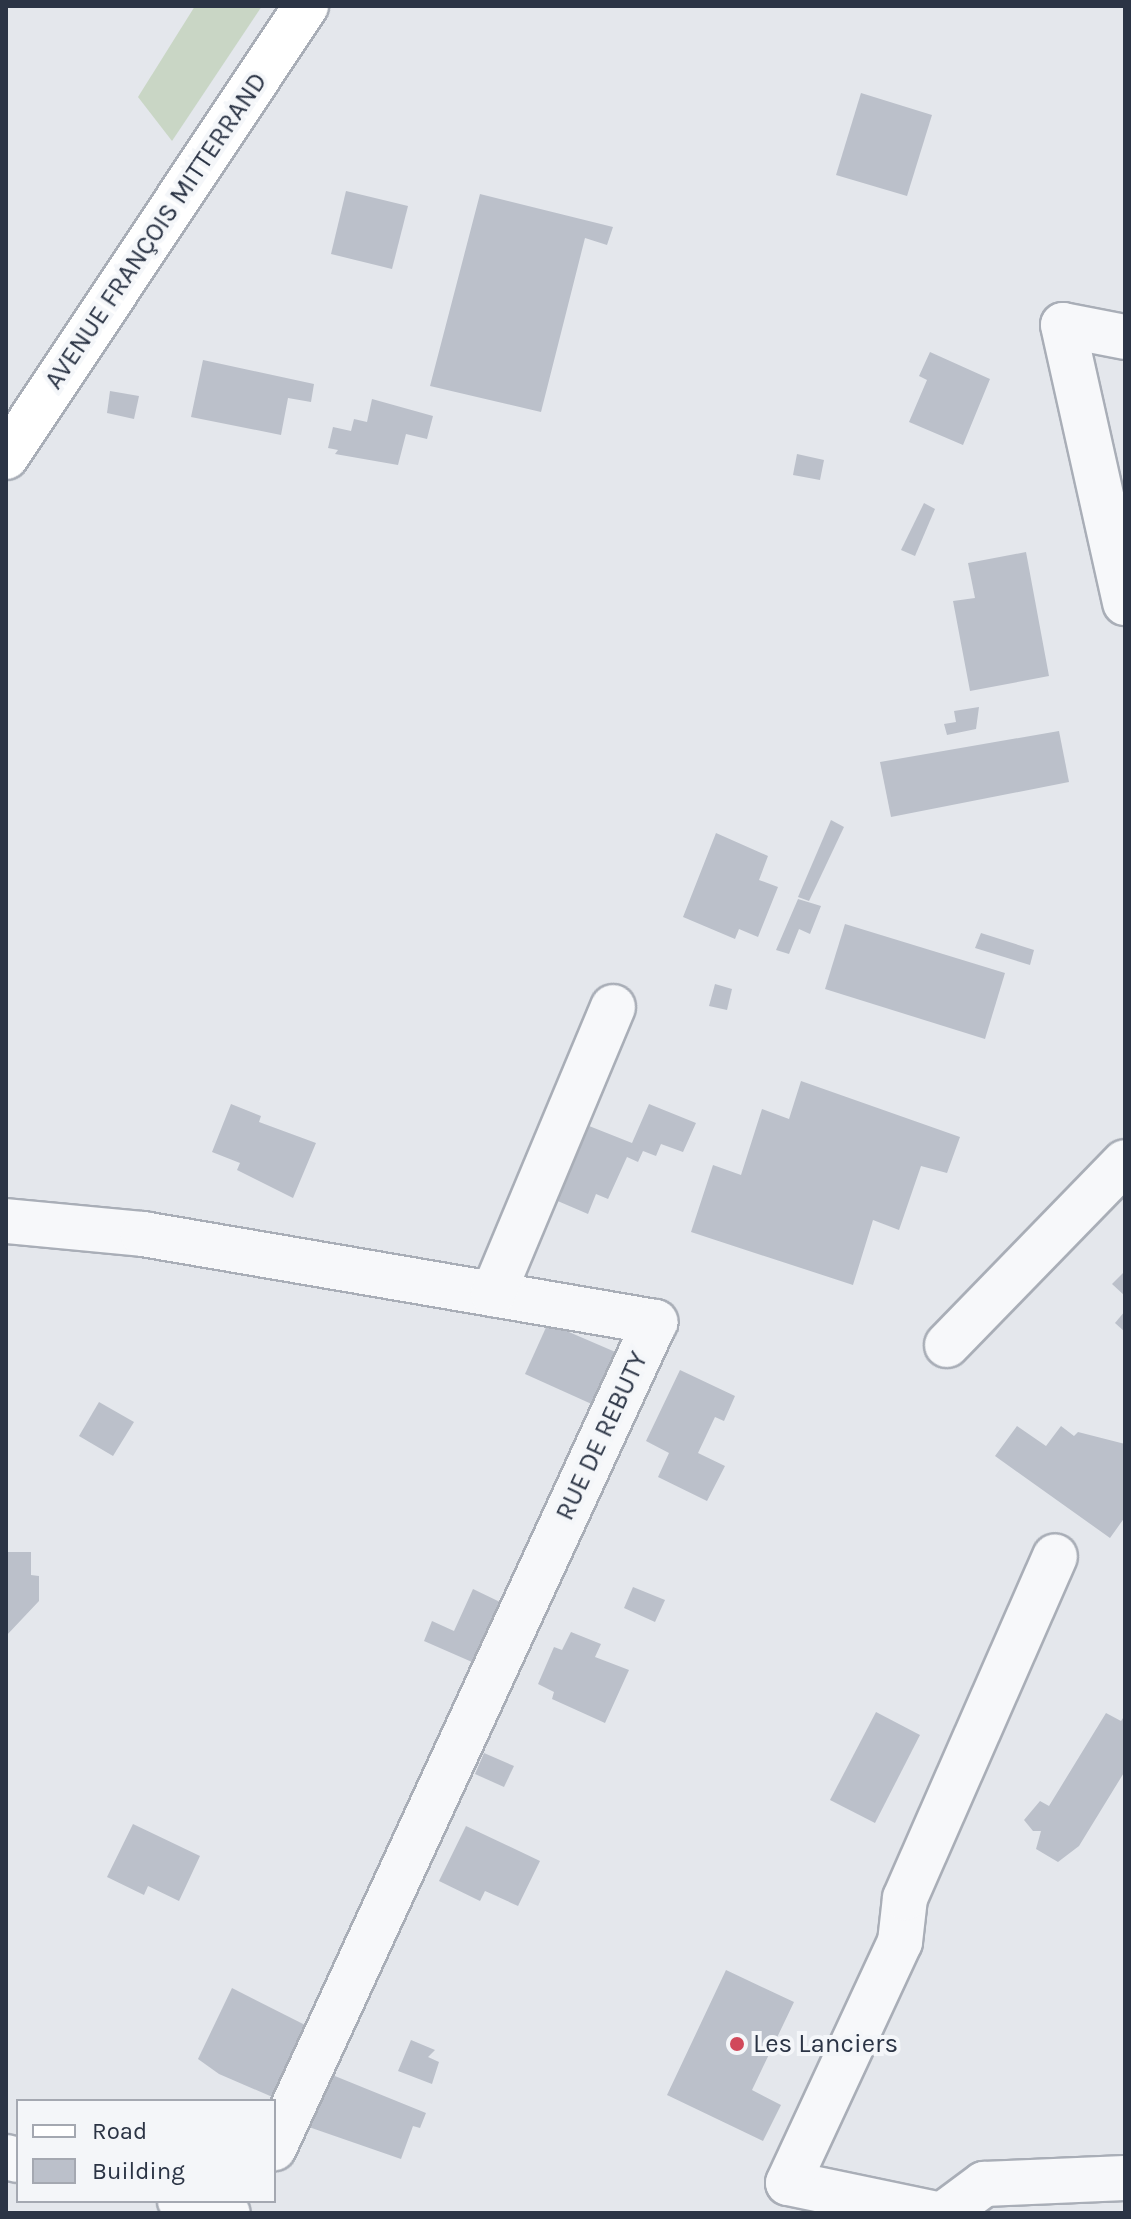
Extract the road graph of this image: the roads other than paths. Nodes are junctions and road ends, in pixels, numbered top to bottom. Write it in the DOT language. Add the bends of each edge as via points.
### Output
graph roads {
  1 [pos="306,6"];
  2 [pos="1125,337"];
  3 [pos="6,457"];
  4 [pos="1125,603"];
  5 [pos="613,1007"];
  6 [pos="1125,1162"];
  7 [pos="6,1221"];
  8 [pos="493,1294"];
  9 [pos="947,1345"];
  10 [pos="1055,1557"];
  11 [pos="276,2144"];
  12 [pos="1125,2178"];
  13 [pos="932,2213"];
  14 [pos="945,2213"];
  1 -- 3 [label="main road, AVENUE FRANÇOIS MITTERRAND"];
  2 -- 4 [label="street" via="1063,325"];
  5 -- 8 [label="street"];
  6 -- 9 [label="street"];
  7 -- 8 [label="street, RUE DE REBUTY" via="143,1234"];
  8 -- 11 [label="street, RUE DE REBUTY" via="655,1322"];
  10 -- 13 [label="street" via="905,1898 900,1942 788,2183"];
  12 -- 14 [label="street" via="984,2184"];
}
